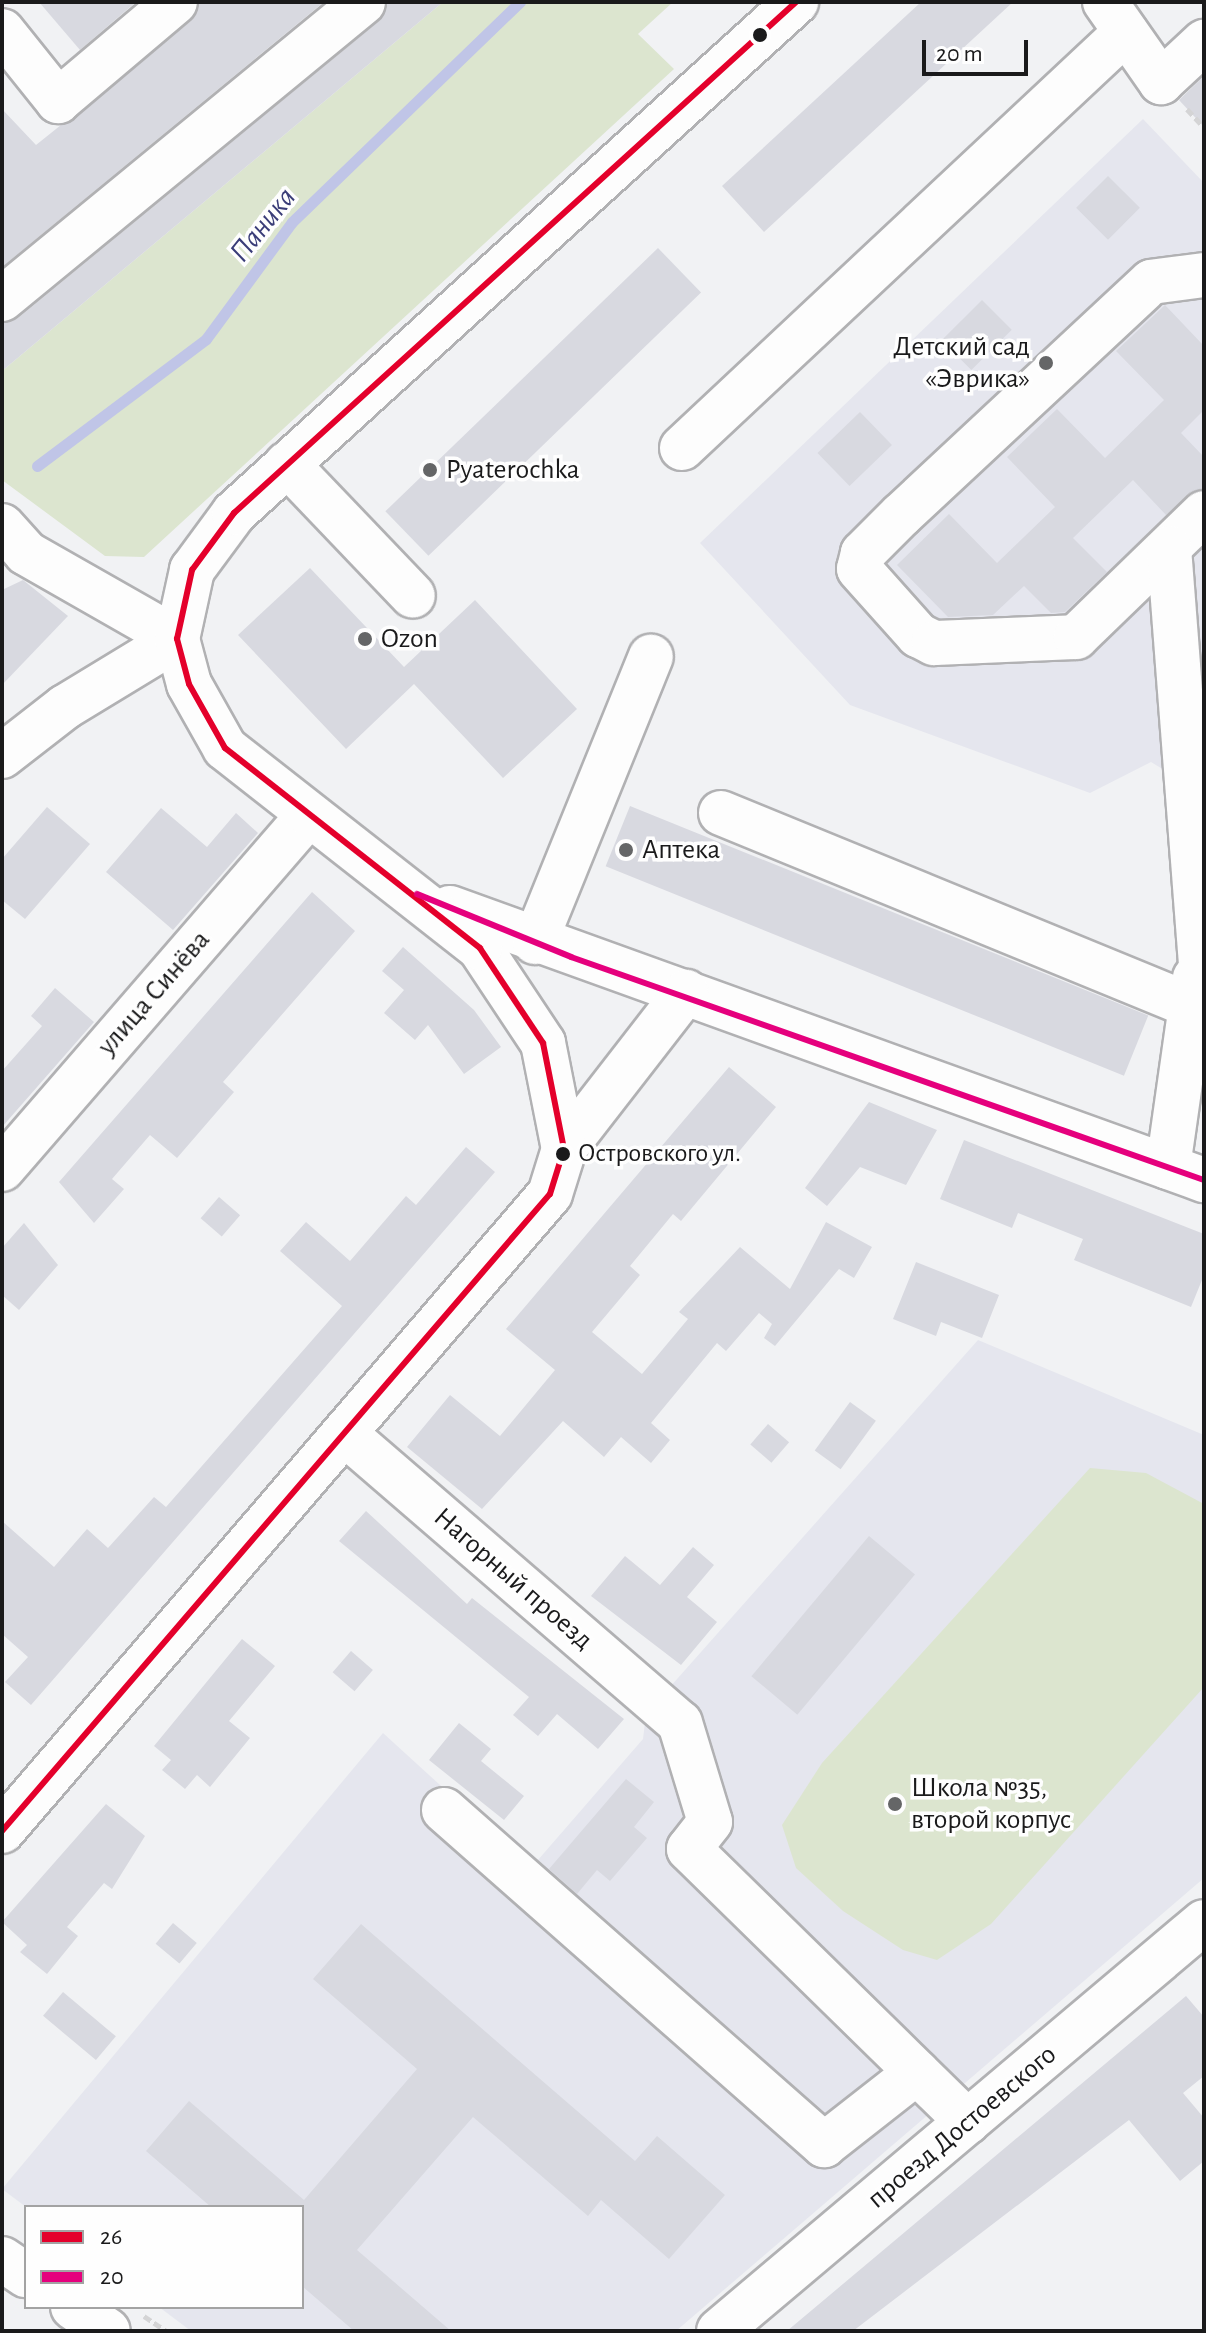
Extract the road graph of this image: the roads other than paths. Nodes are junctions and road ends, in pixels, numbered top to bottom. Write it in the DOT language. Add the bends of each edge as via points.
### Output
graph roads {
  1 [pos="175,2"];
  2 [pos="363,2"];
  3 [pos="796,2"];
  4 [pos="1116,17"];
  5 [pos="2,31"];
  6 [pos="1204,42"];
  7 [pos="1204,275"];
  8 [pos="2,299"];
  9 [pos="682,448"];
  10 [pos="287,464"];
  11 [pos="1204,513"];
  12 [pos="1169,548"];
  13 [pos="10,549"];
  14 [pos="413,596"];
  15 [pos="177,639"];
  16 [pos="651,657"];
  17 [pos="2,756"];
  18 [pos="721,813"];
  19 [pos="306,818"];
  20 [pos="417,894"];
  21 [pos="535,942"];
  22 [pos="1202,960"];
  23 [pos="686,992"];
  24 [pos="1187,1004"];
  25 [pos="564,1149"];
  26 [pos="2,1169"];
  27 [pos="1186,1174"];
  28 [pos="345,1434"];
  29 [pos="444,1810"];
  30 [pos="2,1831"];
  31 [pos="1204,1922"];
  32 [pos="917,2072"];
  33 [pos="968,2122"];
  34 [pos="2,2259"];
  35 [pos="24,2274"];
  36 [pos="76,2309"];
  37 [pos="108,2331"];
  38 [pos="719,2331"];
  1 -- 5 [label="street" via="58,101"];
  2 -- 8 [label="street"];
  3 -- 10 [label="street"];
  4 -- 6 [label="street" via="1161,82"];
  4 -- 9 [label="street"];
  7 -- 12 [label="street" via="1151,282 901,515 863,553 859,569 918,635 968,646 1076,637"];
  10 -- 14 [label="street"];
  10 -- 15 [label="street" via="234,513 192,570"];
  11 -- 12 [label="street"];
  12 -- 22 [label="street"];
  13 -- 15 [label="street"];
  15 -- 17 [label="street" via="65,707"];
  15 -- 19 [label="street" via="189,684 225,748"];
  16 -- 21 [label="street"];
  18 -- 24 [label="street"];
  19 -- 20 [label="street"];
  19 -- 26 [label="street, улица Синёва"];
  20 -- 21 [label="street"];
  20 -- 25 [label="street" via="480,948 517,996 558,1093"];
  21 -- 23 [label="street"];
  22 -- 24 [label="street"];
  23 -- 25 [label="street"];
  23 -- 27 [label="street"];
  24 -- 27 [label="street"];
  25 -- 28 [label="street" via="550,1194"];
  28 -- 30 [label="street"];
  28 -- 32 [label="street, Нагорный проезд" via="680,1723 710,1822 689,1849"];
  29 -- 32 [label="street" via="824,2145"];
  31 -- 33 [label="street, проезд Достоевского"];
  32 -- 33 [label="street"];
  33 -- 38 [label="street, проезд Достоевского"];
  34 -- 35 [label="street"];
  36 -- 37 [label="street"];
}
